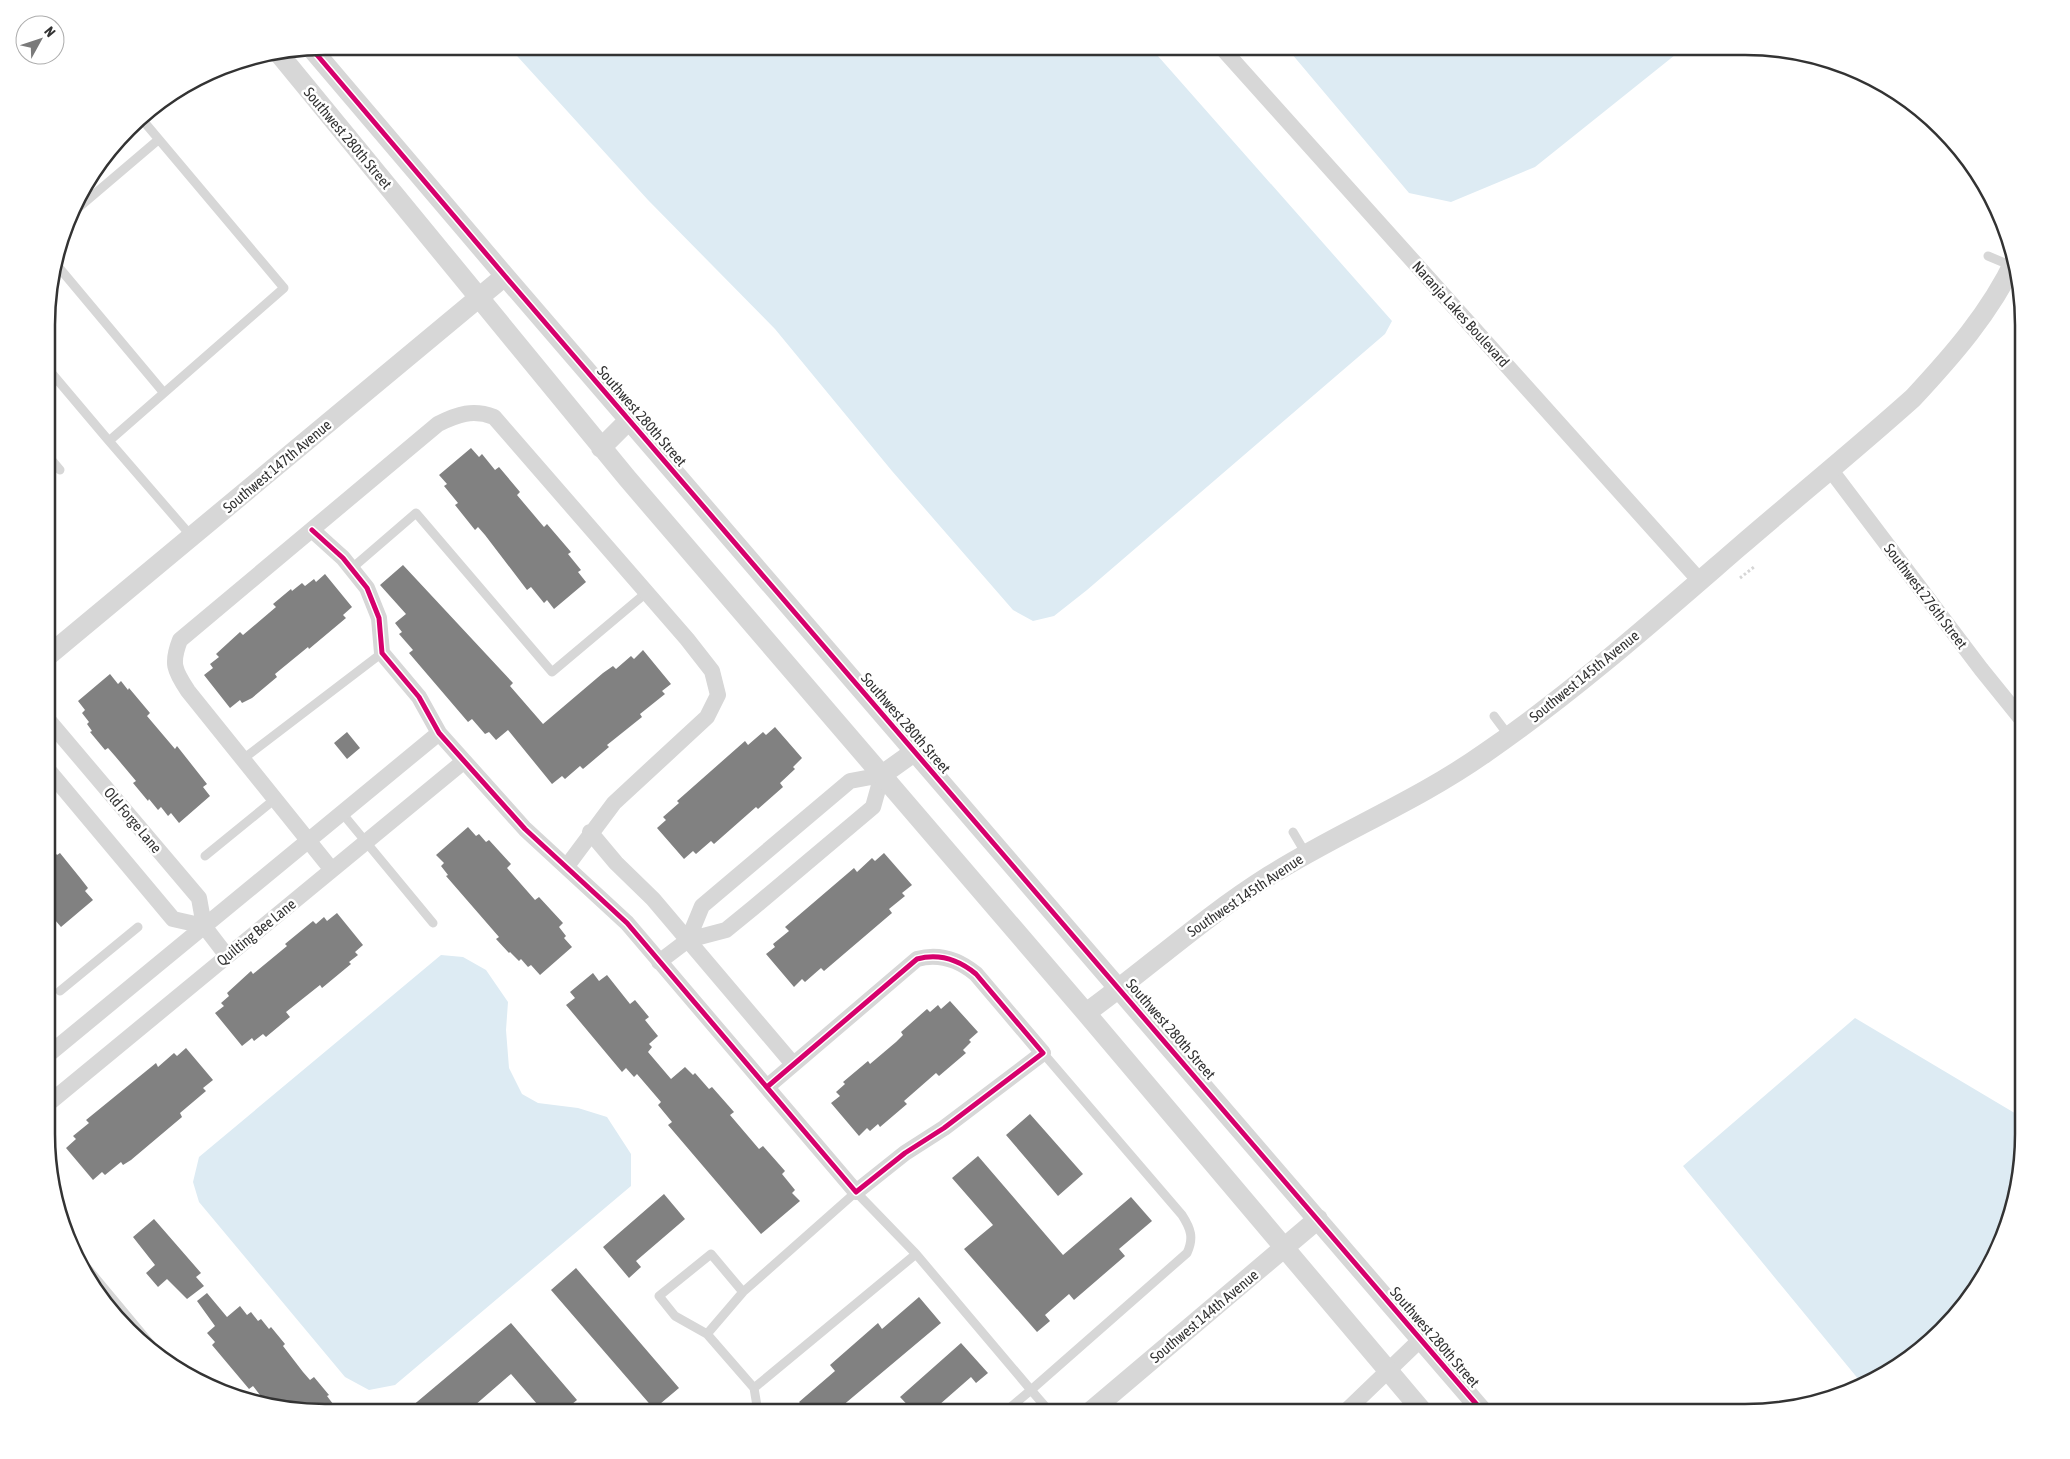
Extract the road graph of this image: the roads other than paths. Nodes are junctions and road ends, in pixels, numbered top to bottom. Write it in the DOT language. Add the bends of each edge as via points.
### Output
graph roads {
  1 [pos="317,55"];
  2 [pos="1228,55"];
  3 [pos="283,58"];
  4 [pos="145,124"];
  5 [pos="158,140"];
  6 [pos="84,203"];
  7 [pos="1988,256"];
  8 [pos="2008,263"];
  9 [pos="61,269"];
  10 [pos="2010,273"];
  11 [pos="505,276"];
  12 [pos="480,298"];
  13 [pos="55,377"];
  14 [pos="164,393"];
  15 [pos="629,420"];
  16 [pos="109,441"];
  17 [pos="601,448"];
  18 [pos="55,464"];
  19 [pos="1830,469"];
  20 [pos="60,470"];
  21 [pos="312,530"];
  22 [pos="192,537"];
  23 [pos="351,569"];
  24 [pos="1700,581"];
  25 [pos="646,593"];
  26 [pos="55,650"];
  27 [pos="382,653"];
  28 [pos="2015,711"];
  29 [pos="1494,716"];
  30 [pos="55,727"];
  31 [pos="439,733"];
  32 [pos="1509,736"];
  33 [pos="914,752"];
  34 [pos="242,759"];
  35 [pos="463,762"];
  36 [pos="882,775"];
  37 [pos="55,778"];
  38 [pos="275,799"];
  39 [pos="342,813"];
  40 [pos="590,832"];
  41 [pos="1293,832"];
  42 [pos="308,841"];
  43 [pos="366,842"];
  44 [pos="1306,854"];
  45 [pos="205,856"];
  46 [pos="567,866"];
  47 [pos="332,870"];
  48 [pos="434,923"];
  49 [pos="204,926"];
  50 [pos="138,927"];
  51 [pos="688,940"];
  52 [pos="227,956"];
  53 [pos="659,962"];
  54 [pos="1120,989"];
  55 [pos="60,991"];
  56 [pos="1086,1013"];
  57 [pos="55,1049"];
  58 [pos="1043,1053"];
  59 [pos="793,1064"];
  60 [pos="767,1087"];
  61 [pos="55,1098"];
  62 [pos="856,1192"];
  63 [pos="1318,1219"];
  64 [pos="1285,1247"];
  65 [pos="916,1254"];
  66 [pos="743,1292"];
  67 [pos="707,1334"];
  68 [pos="1420,1340"];
  69 [pos="1388,1370"];
  70 [pos="754,1388"];
  71 [pos="1031,1390"];
  72 [pos="757,1404"];
  73 [pos="1014,1404"];
  74 [pos="1043,1404"];
  75 [pos="1099,1404"];
  76 [pos="1353,1404"];
  77 [pos="1416,1404"];
  78 [pos="1476,1404"];
  1 -- 11 [label="street, Southwest 280th Street"];
  2 -- 24 [label="street, Naranja Lakes Boulevard"];
  3 -- 12 [label="street, Southwest 280th Street"];
  4 -- 5 [label="lane"];
  5 -- 6 [label="lane"];
  5 -- 14 [label="lane" via="284,288"];
  7 -- 8 [label="lane"];
  9 -- 14 [label="lane"];
  10 -- 19 [label="street, Southwest 145th Avenue" via="1983,315 1947,361 1912,398"];
  11 -- 12 [label="street, Southwest 147th Avenue"];
  11 -- 15 [label="street, Southwest 280th Street"];
  12 -- 17 [label="street, Southwest 280th Street"];
  12 -- 22 [label="street, Southwest 147th Avenue"];
  13 -- 16 [label="lane"];
  14 -- 16 [label="lane"];
  15 -- 17 [label="street"];
  15 -- 33 [label="street, Southwest 280th Street"];
  16 -- 22 [label="lane"];
  17 -- 36 [label="street, Southwest 280th Street"];
  18 -- 20 [label="lane"];
  19 -- 24 [label="street, Southwest 145th Avenue"];
  19 -- 28 [label="street, Southwest 276th Street"];
  21 -- 23 [label="street"];
  21 -- 25 [label="street" via="438,424 469,412 482,413 494,418"];
  21 -- 34 [label="street" via="180,640 173,656 178,675 188,691"];
  22 -- 26 [label="street, Southwest 147th Avenue"];
  23 -- 25 [label="lane" via="416,513 552,672"];
  23 -- 27 [label="street" via="368,588 379,618"];
  24 -- 32 [label="street, Southwest 145th Avenue"];
  25 -- 40 [label="street" via="712,672 718,696 707,717 614,803"];
  27 -- 31 [label="street" via="419,697"];
  27 -- 34 [label="lane"];
  29 -- 32 [label="lane"];
  30 -- 49 [label="street, Old Forge Lane" via="199,898"];
  31 -- 35 [label="street"];
  31 -- 39 [label="street"];
  32 -- 44 [label="street, Southwest 145th Avenue" via="1437,784"];
  33 -- 36 [label="street"];
  33 -- 54 [label="street, Southwest 280th Street"];
  34 -- 38 [label="street"];
  35 -- 43 [label="street, Quilting Bee Lane"];
  35 -- 46 [label="street" via="525,828"];
  36 -- 51 [label="street" via="850,781 702,906"];
  36 -- 51 [label="street" via="873,807 726,930"];
  36 -- 56 [label="street, Southwest 280th Street"];
  37 -- 49 [label="street" via="174,919"];
  38 -- 42 [label="street"];
  38 -- 45 [label="lane"];
  39 -- 42 [label="street"];
  39 -- 43 [label="lane"];
  40 -- 46 [label="street"];
  40 -- 51 [label="street"];
  41 -- 44 [label="lane"];
  42 -- 47 [label="street"];
  42 -- 49 [label="street"];
  43 -- 47 [label="street, Quilting Bee Lane"];
  43 -- 48 [label="lane"];
  44 -- 54 [label="street, Southwest 145th Avenue" via="1203,922"];
  46 -- 53 [label="street" via="627,923"];
  47 -- 52 [label="street, Quilting Bee Lane"];
  49 -- 52 [label="street, Old Forge Lane"];
  49 -- 57 [label="street"];
  50 -- 55 [label="lane"];
  51 -- 53 [label="street"];
  51 -- 59 [label="street"];
  52 -- 61 [label="street, Quilting Bee Lane"];
  53 -- 60 [label="street"];
  54 -- 56 [label="street, Southwest 145th Avenue"];
  54 -- 63 [label="street, Southwest 280th Street"];
  56 -- 64 [label="street, Southwest 280th Street"];
  58 -- 59 [label="street" via="976,974 964,964 929,956 917,959"];
  58 -- 62 [label="street"];
  58 -- 71 [label="lane" via="1182,1215 1191,1229 1192,1242 1187,1253"];
  59 -- 60 [label="street"];
  60 -- 62 [label="street"];
  62 -- 65 [label="lane"];
  62 -- 66 [label="lane"];
  63 -- 64 [label="street, Southwest 144th Avenue"];
  63 -- 68 [label="street, Southwest 280th Street"];
  64 -- 69 [label="street, Southwest 280th Street"];
  64 -- 75 [label="street, Southwest 144th Avenue"];
  65 -- 70 [label="lane"];
  65 -- 71 [label="lane"];
  66 -- 67 [label="lane"];
  66 -- 67 [label="lane" via="711,1254 659,1296 675,1316"];
  67 -- 70 [label="lane"];
  68 -- 69 [label="street"];
  68 -- 78 [label="street, Southwest 280th Street"];
  69 -- 76 [label="street"];
  69 -- 77 [label="street, Southwest 280th Street"];
  70 -- 72 [label="lane"];
  71 -- 73 [label="lane"];
  71 -- 74 [label="lane"];
}
